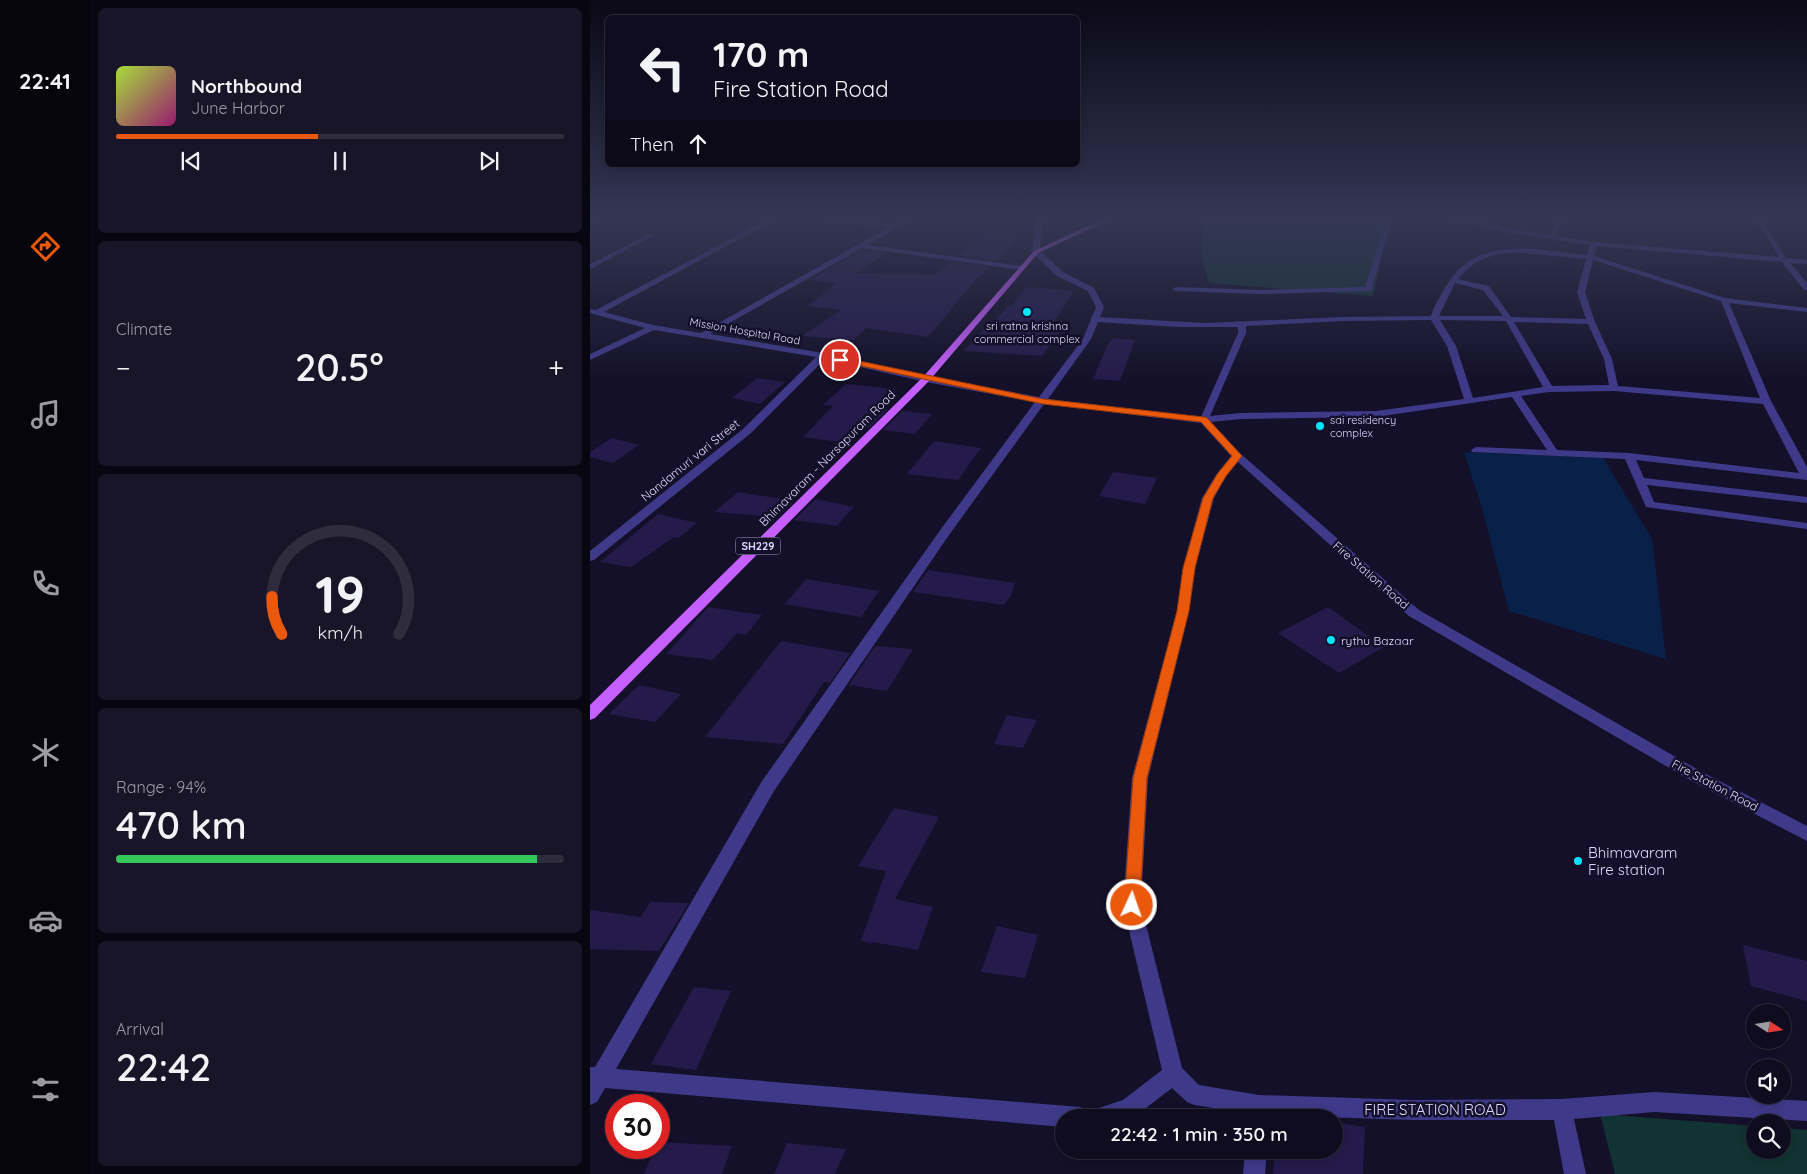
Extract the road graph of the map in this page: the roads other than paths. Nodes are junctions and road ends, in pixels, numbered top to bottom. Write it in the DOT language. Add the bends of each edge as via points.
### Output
graph roads {
  1 [pos="671,272"];
  2 [pos="815,272"];
  3 [pos="1019,272"];
  4 [pos="1058,272"];
  5 [pos="1373,272"];
  6 [pos="1461,272"];
  7 [pos="1586,272"];
  8 [pos="1636,272"];
  9 [pos="1794,272"];
  10 [pos="1453,280"];
  11 [pos="1807,288"];
  12 [pos="1176,290"];
  13 [pos="1724,300"];
  14 [pos="1807,310"];
  15 [pos="594,312"];
  16 [pos="1435,317"];
  17 [pos="1508,318"];
  18 [pos="1096,319"];
  19 [pos="1590,322"];
  20 [pos="1242,325"];
  21 [pos="653,327"];
  22 [pos="703,335"];
  23 [pos="823,356"];
  24 [pos="590,357"];
  25 [pos="926,379"];
  26 [pos="1614,388"];
  27 [pos="1549,389"];
  28 [pos="1514,393"];
  29 [pos="1043,401"];
  30 [pos="1469,401"];
  31 [pos="1766,401"];
  32 [pos="1204,420"];
  33 [pos="1476,450"];
  34 [pos="1554,453"];
  35 [pos="1237,456"];
  36 [pos="1629,456"];
  37 [pos="1807,477"];
  38 [pos="1639,481"];
  39 [pos="1807,500"];
  40 [pos="1807,526"];
  41 [pos="590,558"];
  42 [pos="590,714"];
  43 [pos="1807,834"];
  44 [pos="1173,1074"];
  45 [pos="593,1084"];
  46 [pos="1562,1108"];
  47 [pos="1128,1109"];
  48 [pos="1250,1109"];
  49 [pos="1343,1110"];
  50 [pos="1807,1111"];
  51 [pos="1055,1116"];
  52 [pos="1255,1159"];
  53 [pos="1254,1174"];
  54 [pos="1575,1174"];
  1 -- 15 [label="street"];
  2 -- 22 [label="street"];
  3 -- 25 [label="main road, Bhimavaram - Narsapuram Road / SH229"];
  4 -- 18 [label="street" via="1090,290 1100,307"];
  5 -- 12 [label="street" via="1368,289"];
  6 -- 10 [label="street"];
  7 -- 19 [label="street" via="1581,292"];
  8 -- 13 [label="street"];
  9 -- 11 [label="street"];
  10 -- 16 [label="street"];
  10 -- 17 [label="street" via="1486,288"];
  13 -- 14 [label="street"];
  13 -- 31 [label="street"];
  15 -- 21 [label="street, Mission Hospital Road"];
  16 -- 17 [label="street"];
  16 -- 20 [label="street"];
  16 -- 30 [label="street" via="1448,340"];
  17 -- 19 [label="street"];
  17 -- 27 [label="street"];
  18 -- 20 [label="street" via="1156,324"];
  18 -- 29 [label="street" via="1088,339"];
  19 -- 26 [label="street" via="1608,360"];
  20 -- 32 [label="street" via="1242,333"];
  21 -- 22 [label="street, Mission Hospital Road"];
  21 -- 24 [label="street"];
  22 -- 23 [label="street, Mission Hospital Road"];
  23 -- 25 [label="street, Mission Hospital Road"];
  23 -- 41 [label="street, Nandamuri vari Street" via="747,431"];
  25 -- 29 [label="street"];
  25 -- 42 [label="main road, Bhimavaram - Narsapuram Road / SH229"];
  26 -- 27 [label="street"];
  26 -- 31 [label="street"];
  27 -- 28 [label="street"];
  28 -- 30 [label="street"];
  28 -- 34 [label="street"];
  29 -- 32 [label="street"];
  29 -- 45 [label="street" via="945,532 768,786"];
  30 -- 32 [label="street" via="1376,414 1241,416"];
  31 -- 37 [label="street"];
  32 -- 35 [label="street, Fire Station Road"];
  33 -- 34 [label="street"];
  34 -- 36 [label="street"];
  35 -- 43 [label="street, Fire Station Road" via="1414,613 1696,776"];
  35 -- 44 [label="street" via="1208,498 1140,778 1132,905"];
  36 -- 37 [label="street"];
  36 -- 38 [label="street"];
  38 -- 39 [label="street"];
  38 -- 40 [label="street" via="1650,505"];
  44 -- 47 [label="street"];
  44 -- 48 [label="street, FIRE STATION ROAD" via="1194,1095"];
  45 -- 51 [label="street"];
  46 -- 49 [label="street, FIRE STATION ROAD"];
  46 -- 50 [label="street, FIRE STATION ROAD" via="1654,1102"];
  46 -- 54 [label="street"];
  52 -- 53 [label="street"];
}
